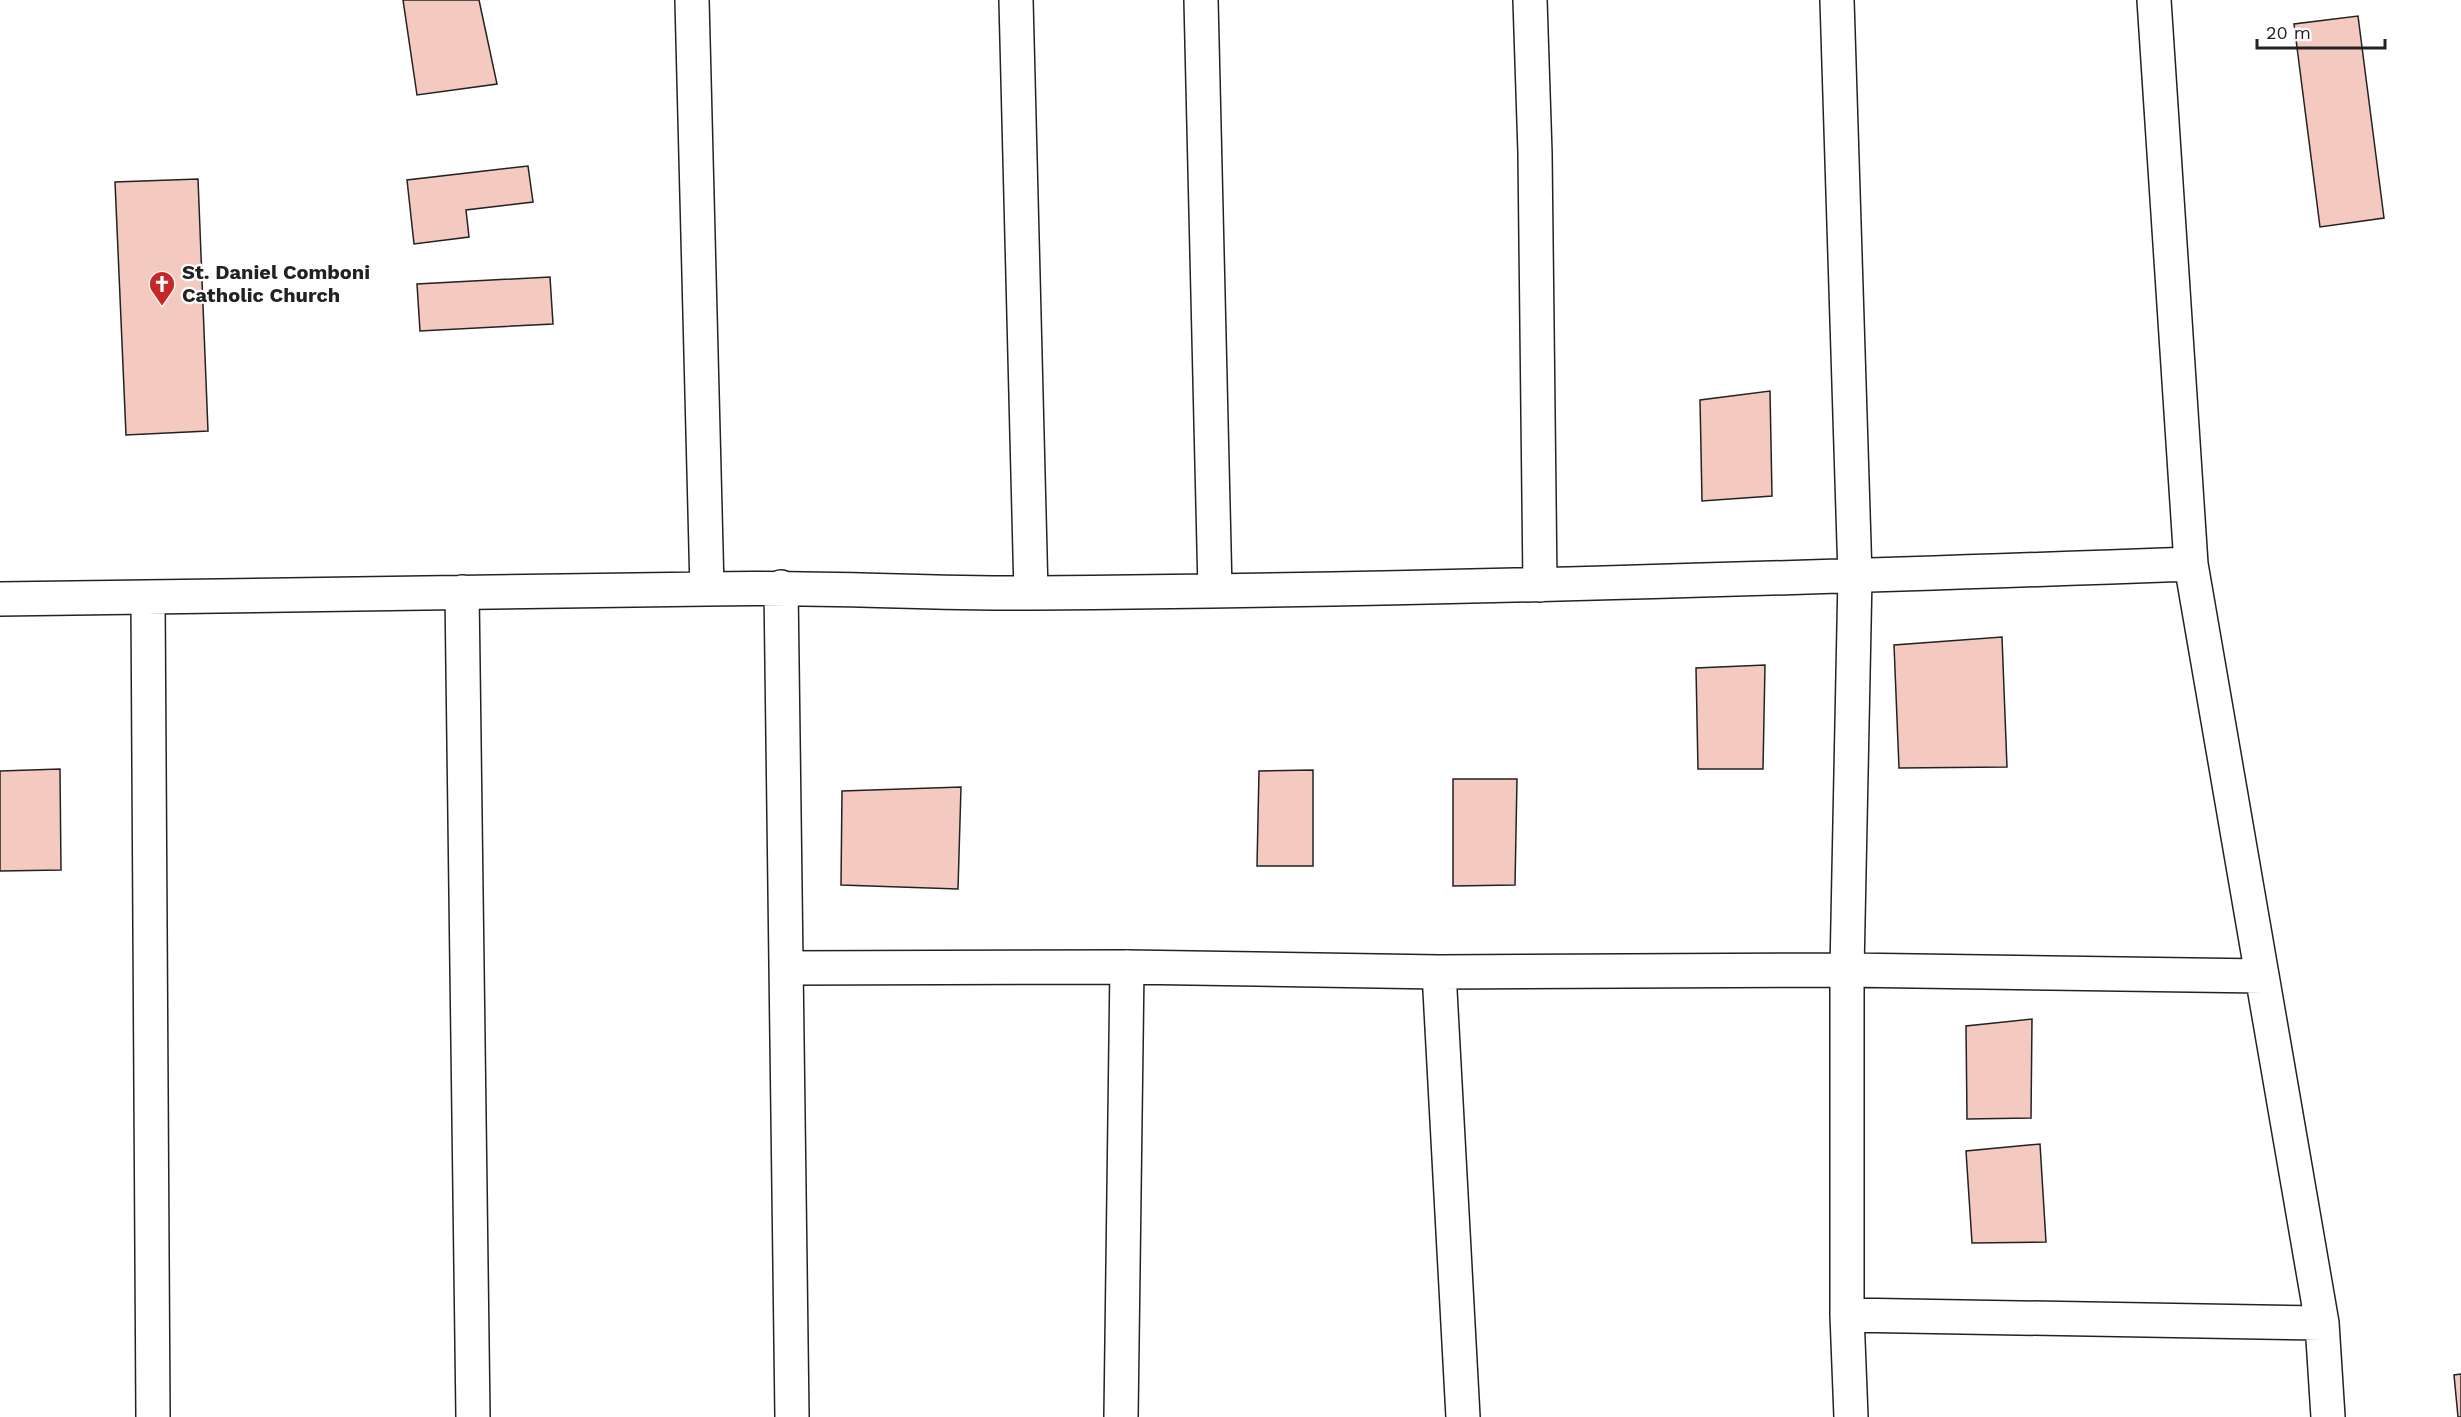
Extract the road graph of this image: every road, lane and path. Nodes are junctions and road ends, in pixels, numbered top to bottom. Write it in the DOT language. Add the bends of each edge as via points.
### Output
graph roads {
  1 [pos="692,0"];
  2 [pos="1016,0"];
  3 [pos="1201,0"];
  4 [pos="1530,0"];
  5 [pos="1837,0"];
  6 [pos="2154,0"];
  7 [pos="2191,564"];
  8 [pos="1855,576"];
  9 [pos="1540,585"];
  10 [pos="781,587"];
  11 [pos="707,589"];
  12 [pos="1215,590"];
  13 [pos="462,592"];
  14 [pos="1031,593"];
  15 [pos="148,598"];
  16 [pos="0,599"];
  17 [pos="1127,967"];
  18 [pos="787,968"];
  19 [pos="1846,970"];
  20 [pos="1439,972"];
  21 [pos="2262,976"];
  22 [pos="1847,1315"];
  23 [pos="2322,1323"];
  24 [pos="153,1417"];
  25 [pos="473,1417"];
  26 [pos="792,1417"];
  27 [pos="1120,1417"];
  28 [pos="1463,1417"];
  29 [pos="1851,1417"];
  30 [pos="2328,1417"];
  1 -- 11 [label="street"];
  2 -- 14 [label="street"];
  3 -- 12 [label="street"];
  4 -- 9 [label="street"];
  5 -- 8 [label="street"];
  6 -- 7 [label="street"];
  7 -- 8 [label="street"];
  7 -- 21 [label="street"];
  8 -- 9 [label="street"];
  8 -- 19 [label="street"];
  9 -- 12 [label="street"];
  10 -- 11 [label="street"];
  10 -- 14 [label="street"];
  10 -- 18 [label="street"];
  11 -- 13 [label="street"];
  12 -- 14 [label="street"];
  13 -- 15 [label="street"];
  13 -- 25 [label="street"];
  15 -- 16 [label="street"];
  15 -- 24 [label="street"];
  17 -- 18 [label="street"];
  17 -- 20 [label="street"];
  17 -- 27 [label="street"];
  18 -- 26 [label="street"];
  19 -- 20 [label="street"];
  19 -- 21 [label="street"];
  19 -- 22 [label="street"];
  20 -- 28 [label="street"];
  21 -- 23 [label="street"];
  22 -- 23 [label="street"];
  22 -- 29 [label="street"];
  23 -- 30 [label="street"];
}
